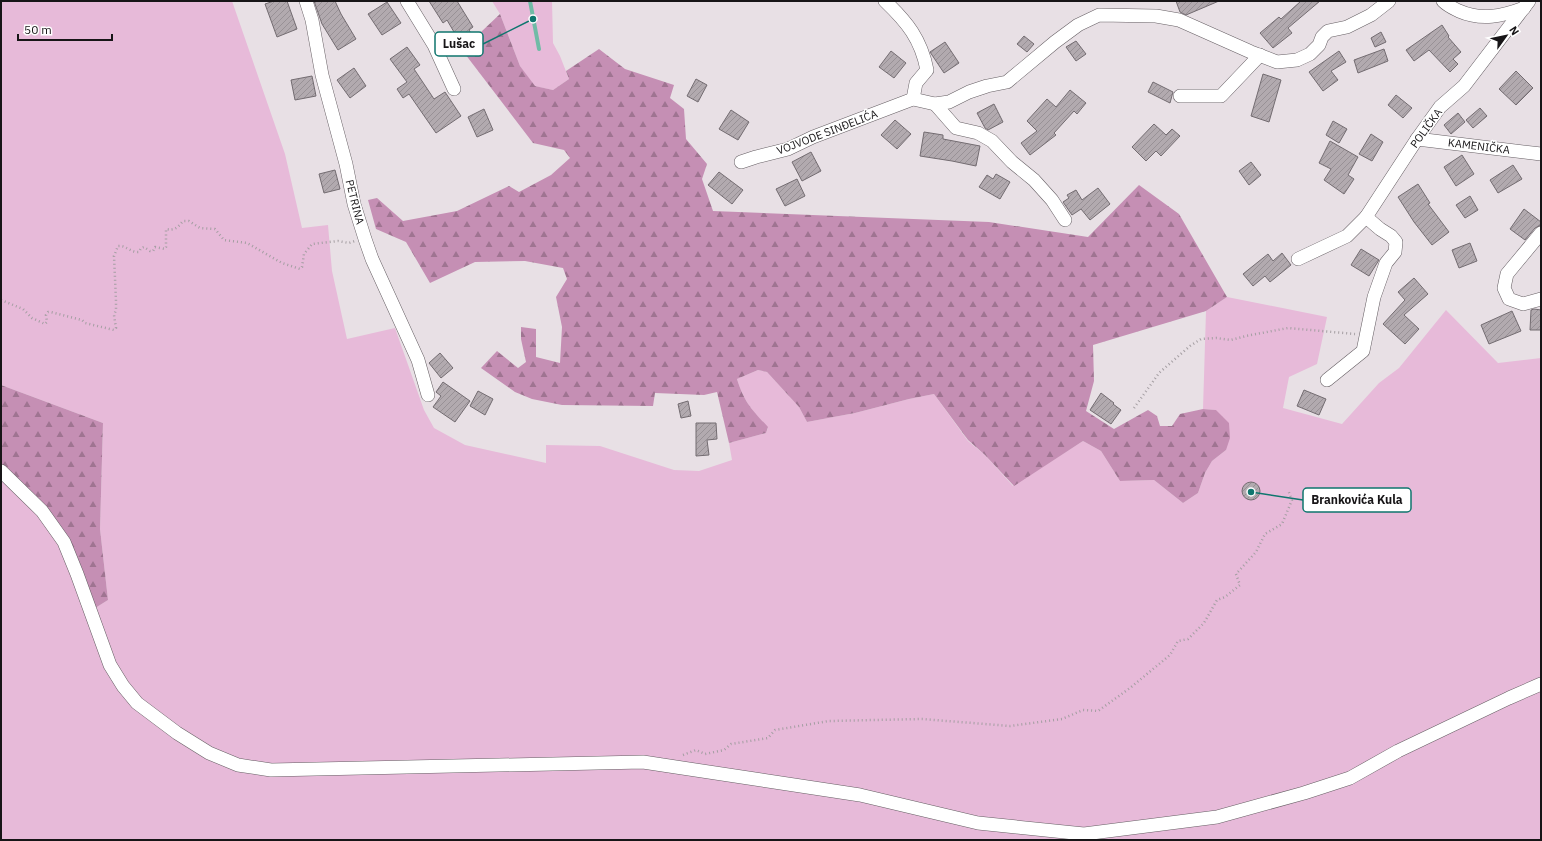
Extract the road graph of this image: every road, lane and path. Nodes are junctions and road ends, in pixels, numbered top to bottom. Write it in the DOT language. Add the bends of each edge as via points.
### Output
graph roads {
  1 [pos="306,1"];
  2 [pos="407,1"];
  3 [pos="885,1"];
  4 [pos="1389,1"];
  5 [pos="1444,1"];
  6 [pos="1527,5"];
  7 [pos="1260,55"];
  8 [pos="454,89"];
  9 [pos="1180,96"];
  10 [pos="913,99"];
  11 [pos="935,104"];
  12 [pos="1417,139"];
  13 [pos="1541,154"];
  14 [pos="741,162"];
  15 [pos="1366,217"];
  16 [pos="1064,220"];
  17 [pos="1541,233"];
  18 [pos="365,239"];
  19 [pos="1298,259"];
  20 [pos="1541,299"];
  21 [pos="1,300"];
  22 [pos="1367,329"];
  23 [pos="1327,380"];
  24 [pos="428,395"];
  25 [pos="1134,408"];
  26 [pos="1,471"];
  27 [pos="1288,490"];
  28 [pos="1541,684"];
  29 [pos="677,758"];
  1 -- 18 [label="street, PETRINA" via="322,75"];
  2 -- 8 [label="street" via="434,45"];
  3 -- 10 [label="street" via="917,37 925,58 927,70 916,83"];
  4 -- 7 [label="street" via="1371,15 1347,27 1328,31 1310,54 1297,60 1277,62"];
  5 -- 6 [label="street" via="1448,6 1470,16 1485,18 1504,15"];
  6 -- 12 [label="street, POLIČKA" via="1464,86 1440,107"];
  7 -- 9 [label="street" via="1221,96"];
  7 -- 11 [label="street" via="1179,20 1156,16 1099,14 1078,25 1007,82 975,90 949,102"];
  10 -- 11 [label="street"];
  10 -- 14 [label="street, VOJVODE SINĐELIĆA" via="788,149"];
  11 -- 16 [label="street" via="956,128 978,133 992,140 1012,162 1034,180 1052,200"];
  12 -- 13 [label="street, KAMENIČKA"];
  12 -- 15 [label="street, POLIČKA"];
  15 -- 19 [label="street, POLIČKA" via="1347,236"];
  15 -- 22 [label="street" via="1396,242 1395,252 1386,262 1374,297"];
  17 -- 20 [label="street" via="1507,274 1504,288 1509,298 1523,304"];
  18 -- 21 [label="path" via="349,243 338,241 312,244 304,254 300,269 282,263 247,243 224,240 215,229 200,228 189,221 183,221 177,228 166,229 165,249 155,246 153,251 150,251 144,247 135,252 122,245 118,246 114,256 114,330 51,312 46,315 45,324 32,318 23,309"];
  18 -- 24 [label="street, PETRINA" via="418,360"];
  22 -- 23 [label="street" via="1363,352"];
  22 -- 25 [label="path" via="1359,334 1352,334 1288,328 1231,340 1201,339 1159,373"];
  26 -- 28 [label="street" via="42,511 64,542 110,665 137,703 209,753 238,765 271,770 643,762 860,795 978,823 1084,834 1217,816 1350,778 1398,750"];
  27 -- 29 [label="path" via="1292,500 1282,524 1265,534 1256,552 1236,574 1240,585 1218,600 1204,623 1188,639 1178,641 1170,654 1098,711 1083,710 1062,719 1010,726 922,719 830,721 775,730 768,738 732,744 724,750 705,754 696,750"];
}
